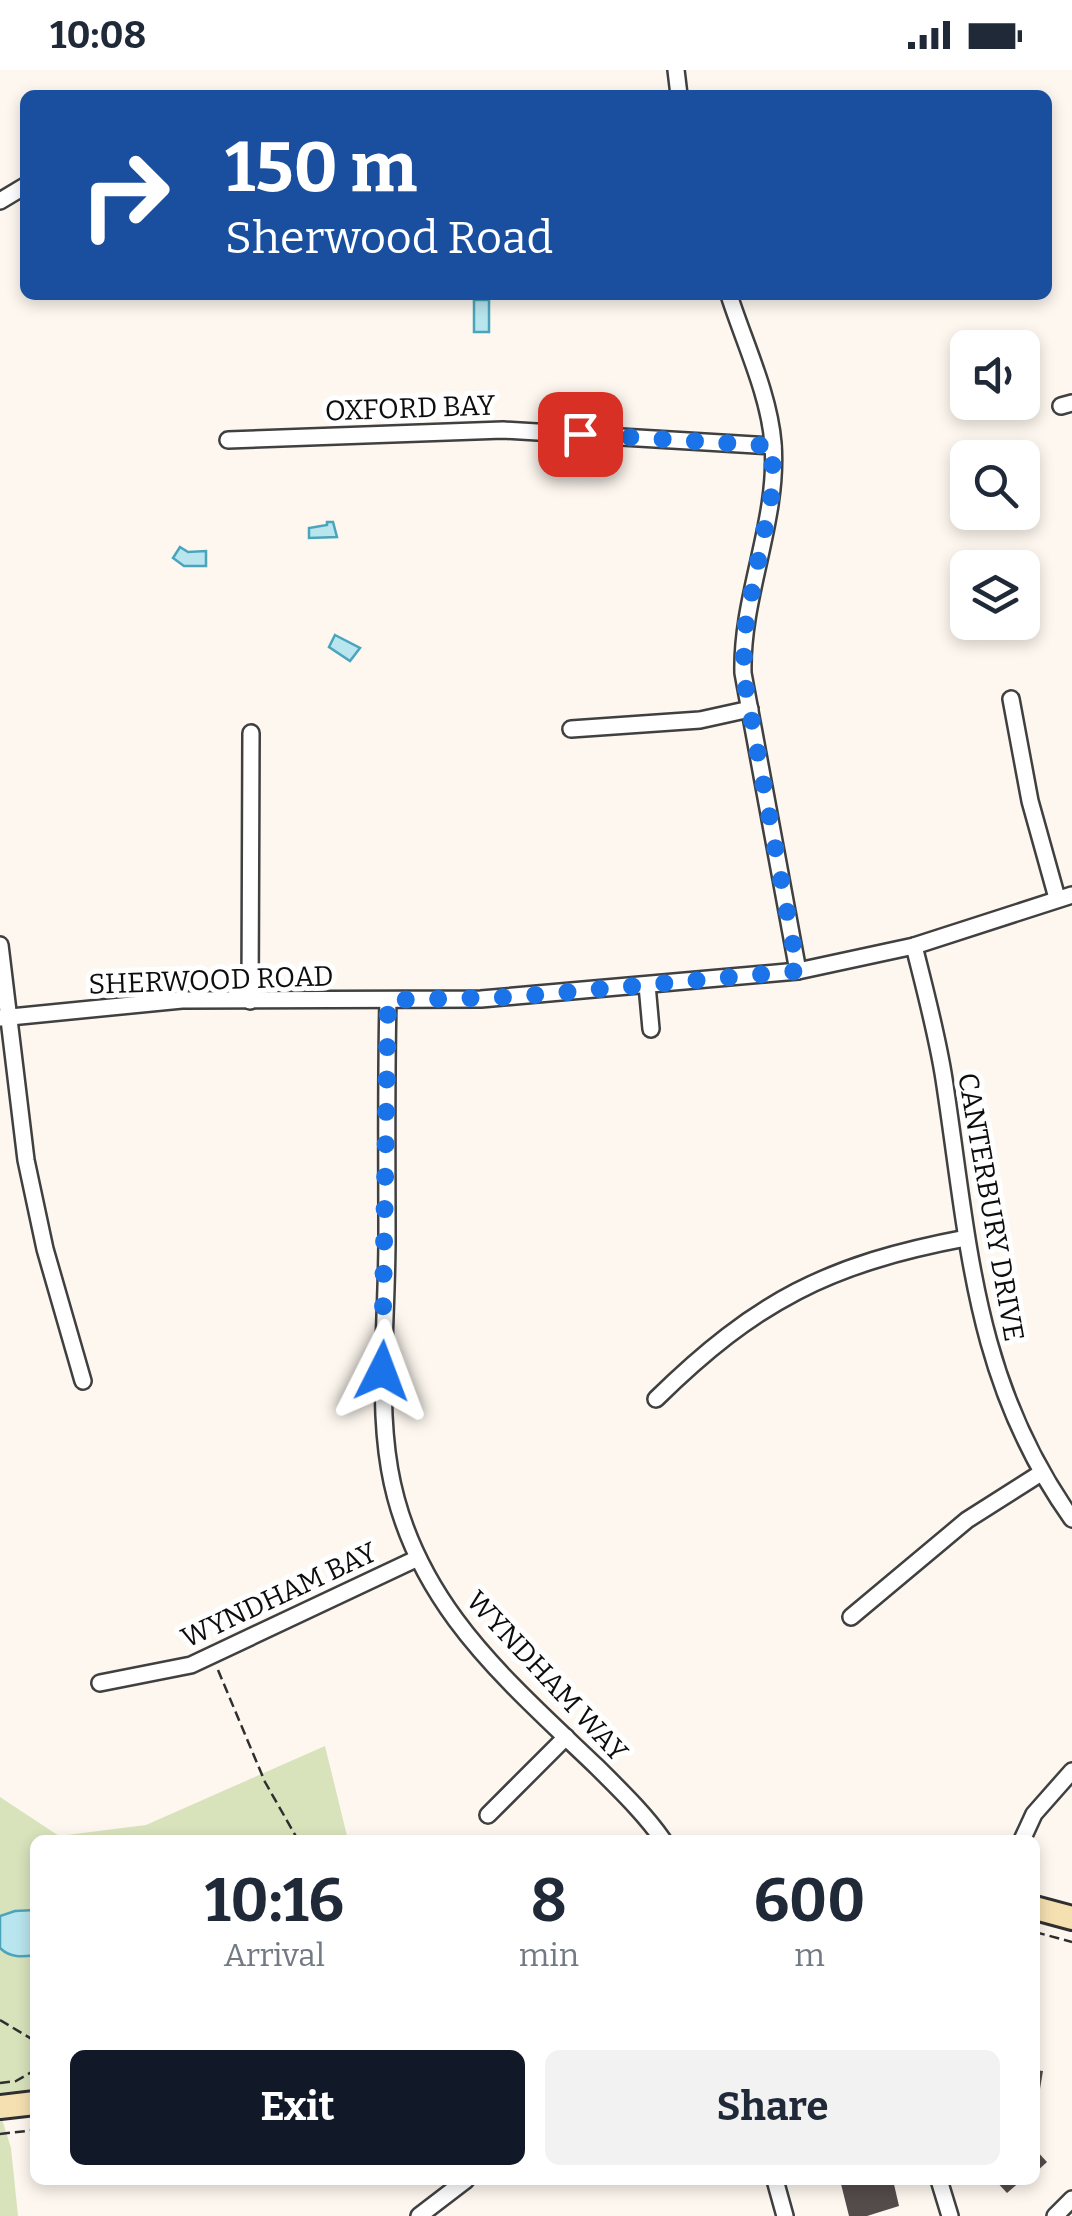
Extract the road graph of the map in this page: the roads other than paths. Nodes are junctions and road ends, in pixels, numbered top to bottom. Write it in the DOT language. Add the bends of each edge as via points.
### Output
graph roads {
  1 [pos="731,300"];
  2 [pos="228,440"];
  3 [pos="773,446"];
  4 [pos="1011,698"];
  5 [pos="750,709"];
  6 [pos="571,729"];
  7 [pos="251,733"];
  8 [pos="1064,896"];
  9 [pos="0,945"];
  10 [pos="914,946"];
  11 [pos="798,971"];
  12 [pos="647,985"];
  13 [pos="250,1000"];
  14 [pos="388,1000"];
  15 [pos="4,1017"];
  16 [pos="651,1029"];
  17 [pos="966,1238"];
  18 [pos="83,1381"];
  19 [pos="656,1400"];
  20 [pos="1041,1473"];
  21 [pos="1072,1519"];
  22 [pos="418,1558"];
  23 [pos="851,1617"];
  24 [pos="100,1683"];
  25 [pos="566,1737"];
  26 [pos="1072,1771"];
  27 [pos="488,1815"];
  28 [pos="659,1835"];
  29 [pos="1024,1835"];
  30 [pos="1040,1909"];
  31 [pos="1072,1918"];
  32 [pos="30,2104"];
  33 [pos="0,2107"];
  34 [pos="459,2185"];
  35 [pos="776,2185"];
  36 [pos="941,2185"];
  37 [pos="1072,2199"];
  38 [pos="419,2216"];
  39 [pos="785,2216"];
  40 [pos="950,2216"];
  41 [pos="1055,2216"];
  1 -- 3 [label="street"];
  2 -- 3 [label="street, OXFORD BAY" via="503,430"];
  3 -- 5 [label="street" via="772,493 742,645"];
  4 -- 8 [label="street" via="1030,801"];
  5 -- 6 [label="street" via="700,720"];
  5 -- 11 [label="street"];
  7 -- 13 [label="street"];
  8 -- 10 [label="street, SHERWOOD ROAD"];
  9 -- 15 [label="street"];
  10 -- 11 [label="street, SHERWOOD ROAD"];
  10 -- 17 [label="street, CANTERBURY DRIVE" via="941,1061"];
  11 -- 12 [label="street, SHERWOOD ROAD"];
  12 -- 14 [label="street, SHERWOOD ROAD"];
  12 -- 16 [label="street"];
  13 -- 14 [label="street, SHERWOOD ROAD"];
  13 -- 15 [label="street, SHERWOOD ROAD"];
  14 -- 22 [label="street, WYNDHAM WAY" via="381,1404 390,1478"];
  15 -- 18 [label="street" via="36,1213"];
  17 -- 19 [label="street" via="884,1256 799,1289 726,1334"];
  17 -- 20 [label="street, CANTERBURY DRIVE" via="994,1368"];
  20 -- 21 [label="street, CANTERBURY DRIVE"];
  20 -- 23 [label="street" via="967,1520"];
  22 -- 24 [label="street, WYNDHAM BAY" via="212,1656 171,1672"];
  22 -- 25 [label="street, WYNDHAM WAY" via="457,1622"];
  25 -- 27 [label="street"];
  25 -- 28 [label="street, WYNDHAM WAY"];
  26 -- 29 [label="street"];
  30 -- 31 [label="street"];
  32 -- 33 [label="street"];
  34 -- 38 [label="street"];
  35 -- 39 [label="street"];
  36 -- 40 [label="street"];
  37 -- 41 [label="street"];
}
